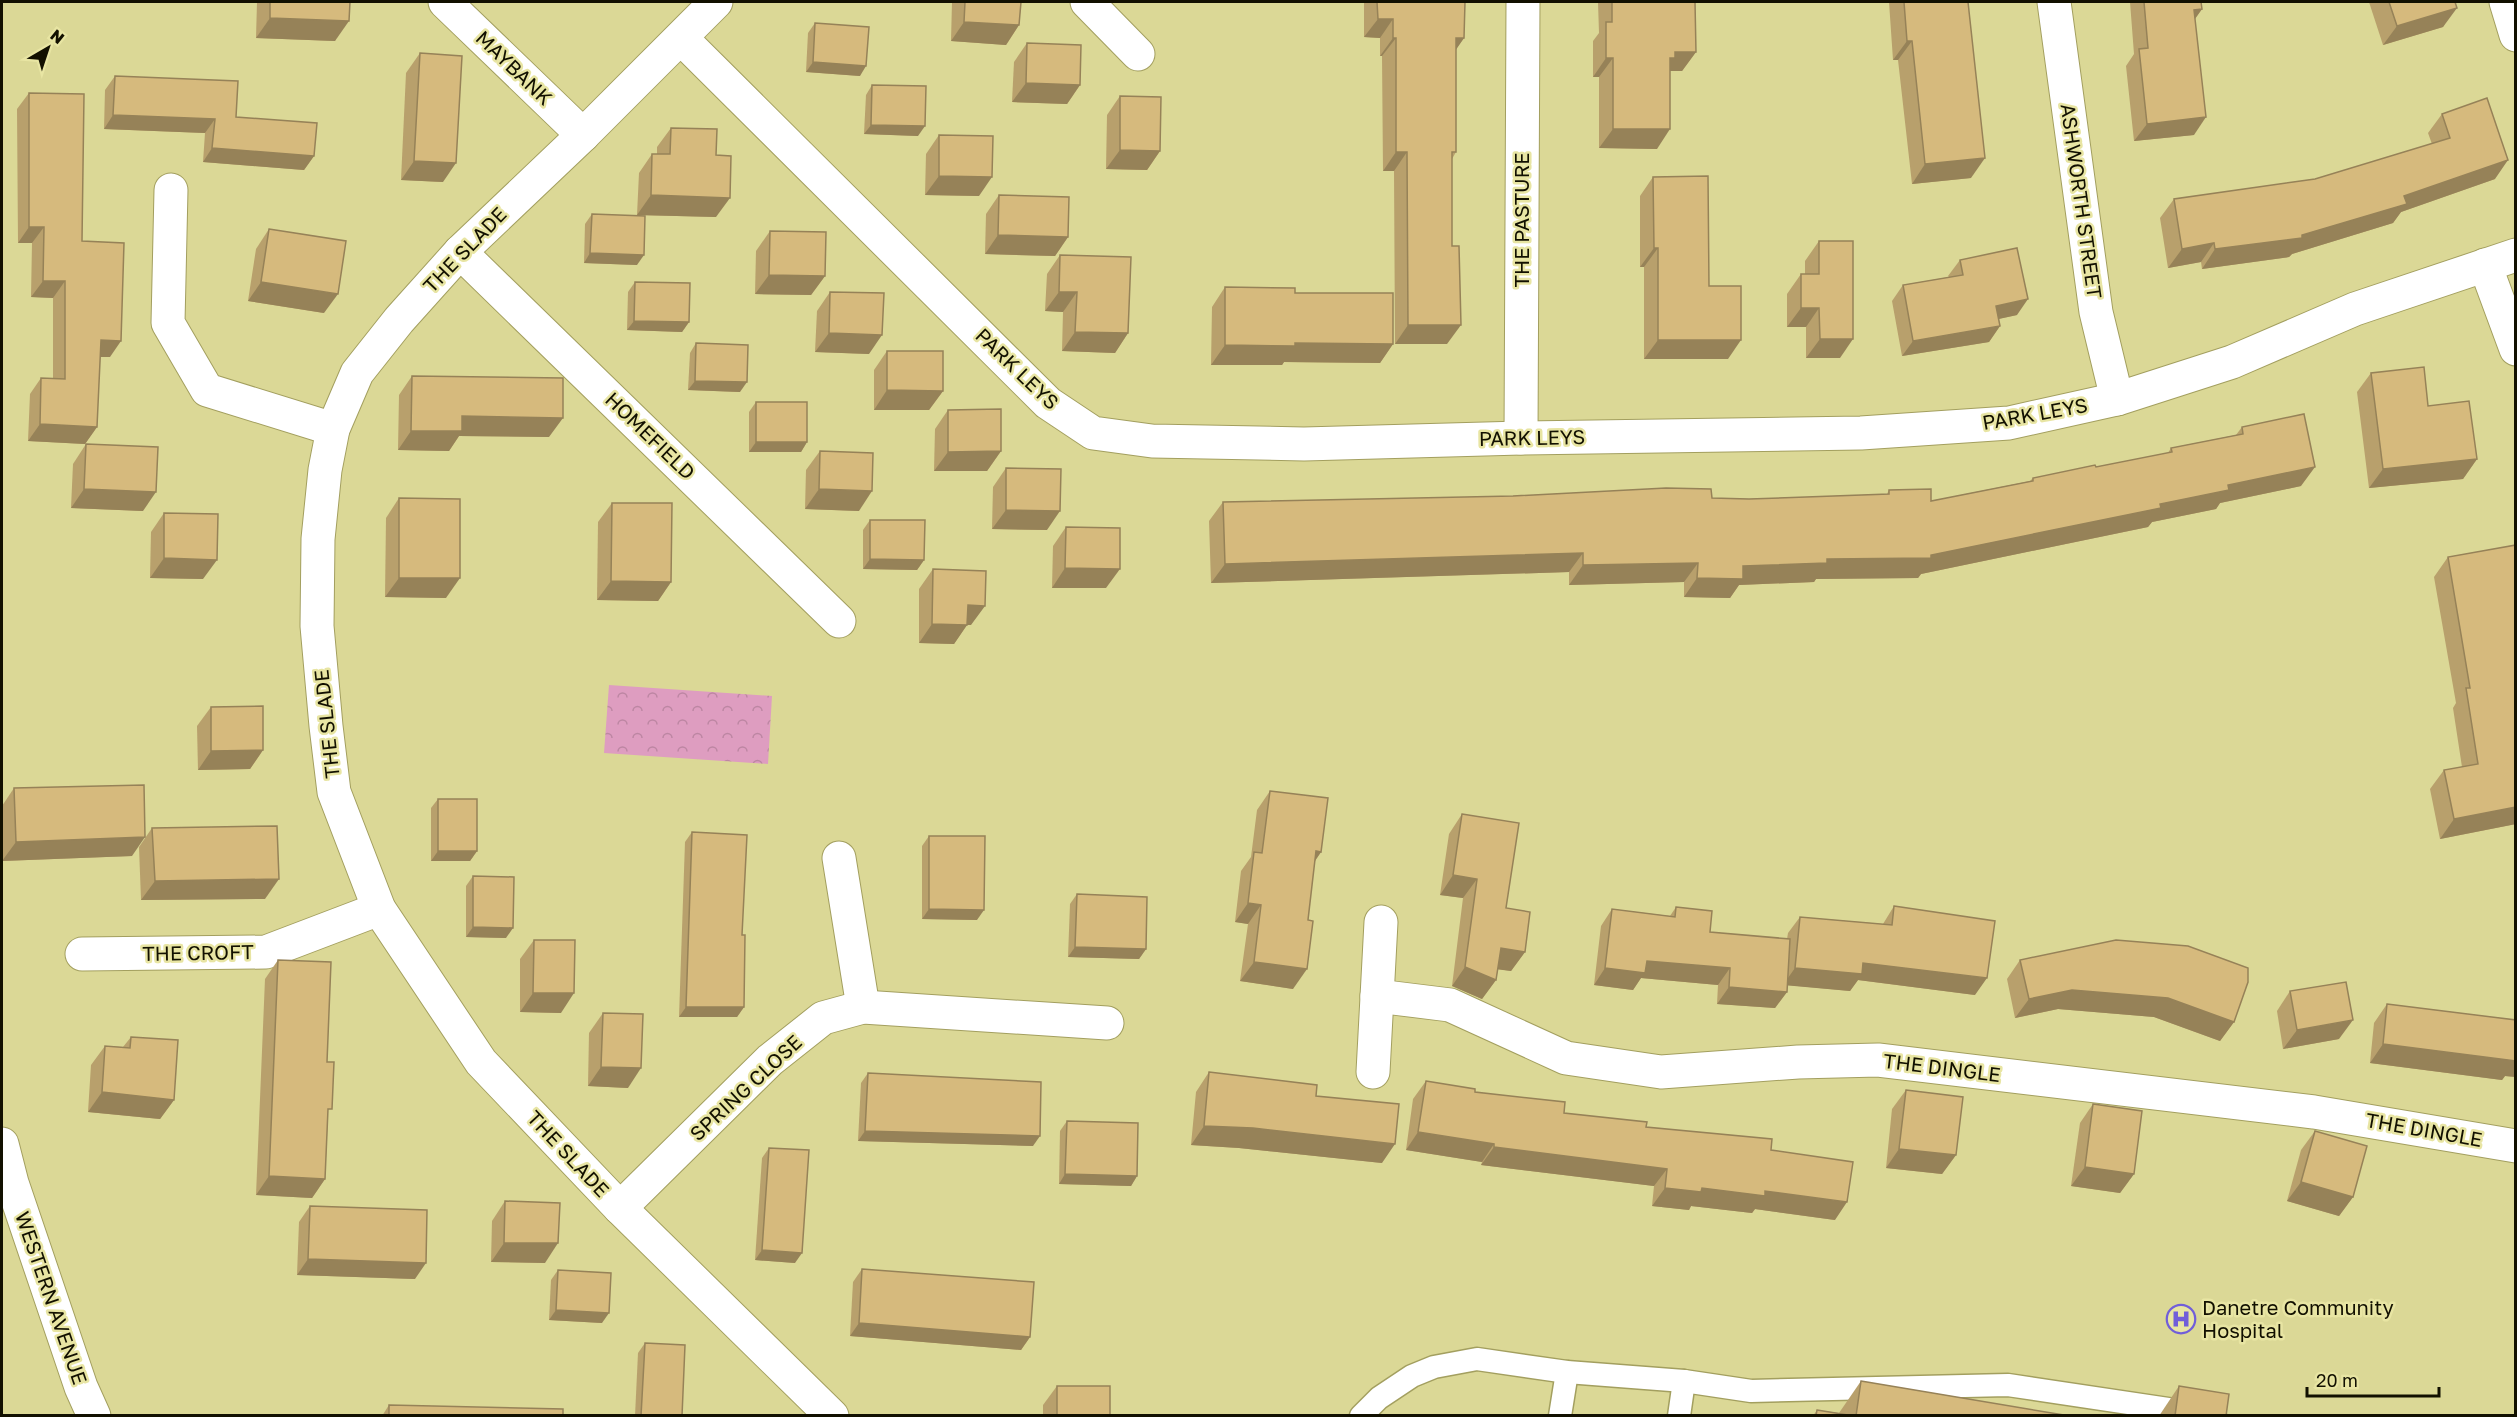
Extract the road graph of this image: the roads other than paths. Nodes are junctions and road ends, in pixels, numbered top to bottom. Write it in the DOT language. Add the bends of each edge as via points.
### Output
graph roads {
  1 [pos="445,2"];
  2 [pos="716,2"];
  3 [pos="1087,2"];
  4 [pos="1523,2"];
  5 [pos="2054,2"];
  6 [pos="2506,2"];
  7 [pos="2516,35"];
  8 [pos="681,38"];
  9 [pos="1138,54"];
  10 [pos="583,135"];
  11 [pos="171,190"];
  12 [pos="460,252"];
  13 [pos="2516,255"];
  14 [pos="2485,265"];
  15 [pos="2516,349"];
  16 [pos="2117,399"];
  17 [pos="333,429"];
  18 [pos="1521,438"];
  19 [pos="839,621"];
  20 [pos="839,858"];
  21 [pos="379,909"];
  22 [pos="1381,922"];
  23 [pos="82,954"];
  24 [pos="1377,996"];
  25 [pos="863,1007"];
  26 [pos="1107,1023"];
  27 [pos="1373,1072"];
  28 [pos="2,1144"];
  29 [pos="2516,1146"];
  30 [pos="620,1208"];
  31 [pos="1567,1372"];
  32 [pos="1684,1381"];
  33 [pos="815,1410"];
  34 [pos="94,1416"];
  35 [pos="1361,1416"];
  36 [pos="1560,1416"];
  37 [pos="1679,1416"];
  38 [pos="2215,1416"];
  1 -- 10 [label="street, MAYBANK"];
  2 -- 8 [label="street, THE SLADE"];
  3 -- 9 [label="street"];
  4 -- 18 [label="street, THE PASTURE"];
  5 -- 16 [label="street, ASHWORTH STREET" via="2096,312"];
  6 -- 7 [label="street"];
  8 -- 10 [label="street, THE SLADE"];
  8 -- 18 [label="street, PARK LEYS" via="1048,403 1093,433 1152,441 1304,444"];
  10 -- 12 [label="street, THE SLADE"];
  11 -- 17 [label="street" via="168,323 207,390"];
  12 -- 17 [label="street, THE SLADE" via="357,373"];
  12 -- 19 [label="street, HOMEFIELD"];
  13 -- 14 [label="street, PARK LEYS"];
  14 -- 15 [label="street"];
  14 -- 16 [label="street, PARK LEYS" via="2355,309 2232,362"];
  16 -- 18 [label="street, PARK LEYS" via="2009,423 1861,433"];
  17 -- 21 [label="street, THE SLADE" via="318,539 317,626 326,726 334,792"];
  20 -- 25 [label="street"];
  21 -- 23 [label="street, THE CROFT" via="266,952"];
  21 -- 30 [label="street, THE SLADE" via="481,1062"];
  22 -- 24 [label="street"];
  24 -- 27 [label="street"];
  24 -- 29 [label="street, THE DINGLE" via="1450,1005 1566,1058 1661,1072 1878,1060 2314,1112"];
  25 -- 26 [label="street, SPRING CLOSE"];
  25 -- 30 [label="street, SPRING CLOSE" via="823,1018 770,1060"];
  28 -- 34 [label="street, WESTERN AVENUE" via="12,1184"];
  30 -- 33 [label="street, THE SLADE"];
  31 -- 32 [label="lane"];
  31 -- 35 [label="lane" via="1494,1361 1456,1361 1404,1381"];
  31 -- 36 [label="lane"];
  32 -- 37 [label="lane"];
  32 -- 38 [label="lane" via="1751,1391 2008,1385"];
}
